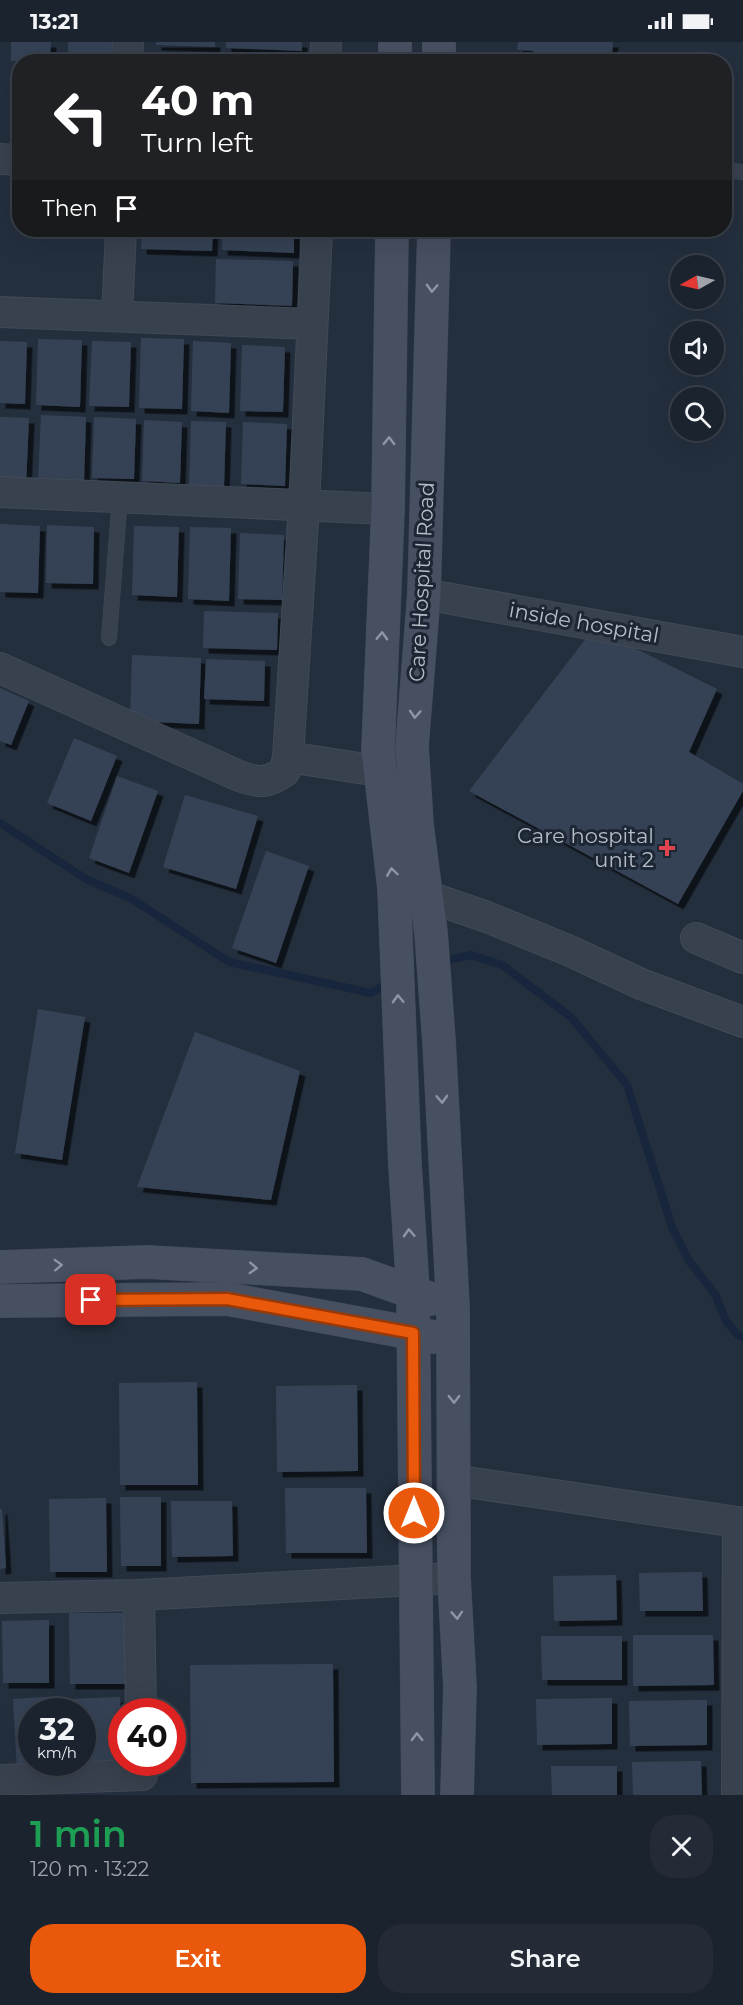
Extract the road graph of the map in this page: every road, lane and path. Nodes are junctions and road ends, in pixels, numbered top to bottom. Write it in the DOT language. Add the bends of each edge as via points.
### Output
graph roads {
  1 [pos="121,237"];
  2 [pos="317,237"];
  3 [pos="392,237"];
  4 [pos="434,237"];
  5 [pos="0,312"];
  6 [pos="117,316"];
  7 [pos="312,324"];
  8 [pos="0,492"];
  9 [pos="120,497"];
  10 [pos="304,506"];
  11 [pos="387,510"];
  12 [pos="424,594"];
  13 [pos="109,638"];
  14 [pos="743,651"];
  15 [pos="0,668"];
  16 [pos="288,757"];
  17 [pos="380,771"];
  18 [pos="414,777"];
  19 [pos="426,896"];
  20 [pos="696,938"];
  21 [pos="743,958"];
  22 [pos="743,1022"];
  23 [pos="0,1267"];
  24 [pos="413,1291"];
  25 [pos="0,1301"];
  26 [pos="453,1308"];
  27 [pos="413,1333"];
  28 [pos="454,1340"];
  29 [pos="453,1480"];
  30 [pos="741,1523"];
  31 [pos="454,1578"];
  32 [pos="415,1580"];
  33 [pos="139,1595"];
  34 [pos="0,1598"];
  35 [pos="740,1634"];
  36 [pos="141,1698"];
  37 [pos="142,1778"];
  38 [pos="0,1780"];
  39 [pos="418,1795"];
  40 [pos="457,1795"];
  41 [pos="737,1795"];
  1 -- 6 [label="street"];
  2 -- 7 [label="street"];
  11 -- 3 [label="street, Care Hospital Road, one-way"];
  4 -- 12 [label="street, Care Hospital Road, one-way"];
  5 -- 6 [label="street"];
  6 -- 7 [label="street"];
  7 -- 10 [label="street"];
  8 -- 9 [label="street"];
  9 -- 10 [label="street"];
  9 -- 13 [label="lane"];
  10 -- 11 [label="street"];
  10 -- 16 [label="street"];
  17 -- 11 [label="street, Care Hospital Road, one-way"];
  12 -- 14 [label="street, inside hospital"];
  12 -- 18 [label="street, Care Hospital Road, one-way" via="412,746"];
  15 -- 16 [label="street" via="256,782 272,780 285,771"];
  16 -- 17 [label="street"];
  17 -- 18 [label="street"];
  24 -- 17 [label="street, Care Hospital Road, one-way" via="394,888"];
  18 -- 19 [label="street, Care Hospital Road"];
  19 -- 22 [label="street" via="560,946 641,984"];
  19 -- 26 [label="street, Care Hospital Road, one-way" via="439,1041"];
  20 -- 21 [label="street"];
  23 -- 24 [label="street, one-way" via="147,1262 315,1271 362,1274"];
  24 -- 26 [label="street"];
  24 -- 27 [label="street, Care Hospital Road"];
  25 -- 27 [label="street" via="227,1299"];
  26 -- 28 [label="street, Care Hospital Road"];
  27 -- 28 [label="street"];
  27 -- 32 [label="street, Care Hospital Road"];
  28 -- 29 [label="street, Care Hospital Road, one-way"];
  29 -- 30 [label="street"];
  29 -- 31 [label="street, Care Hospital Road"];
  30 -- 35 [label="street"];
  31 -- 32 [label="street"];
  31 -- 40 [label="street, Care Hospital Road, one-way" via="460,1688"];
  32 -- 33 [label="street"];
  39 -- 32 [label="street, Care Hospital Road, one-way"];
  33 -- 34 [label="street"];
  33 -- 36 [label="street"];
  35 -- 41 [label="street"];
  37 -- 38 [label="street"];
}
